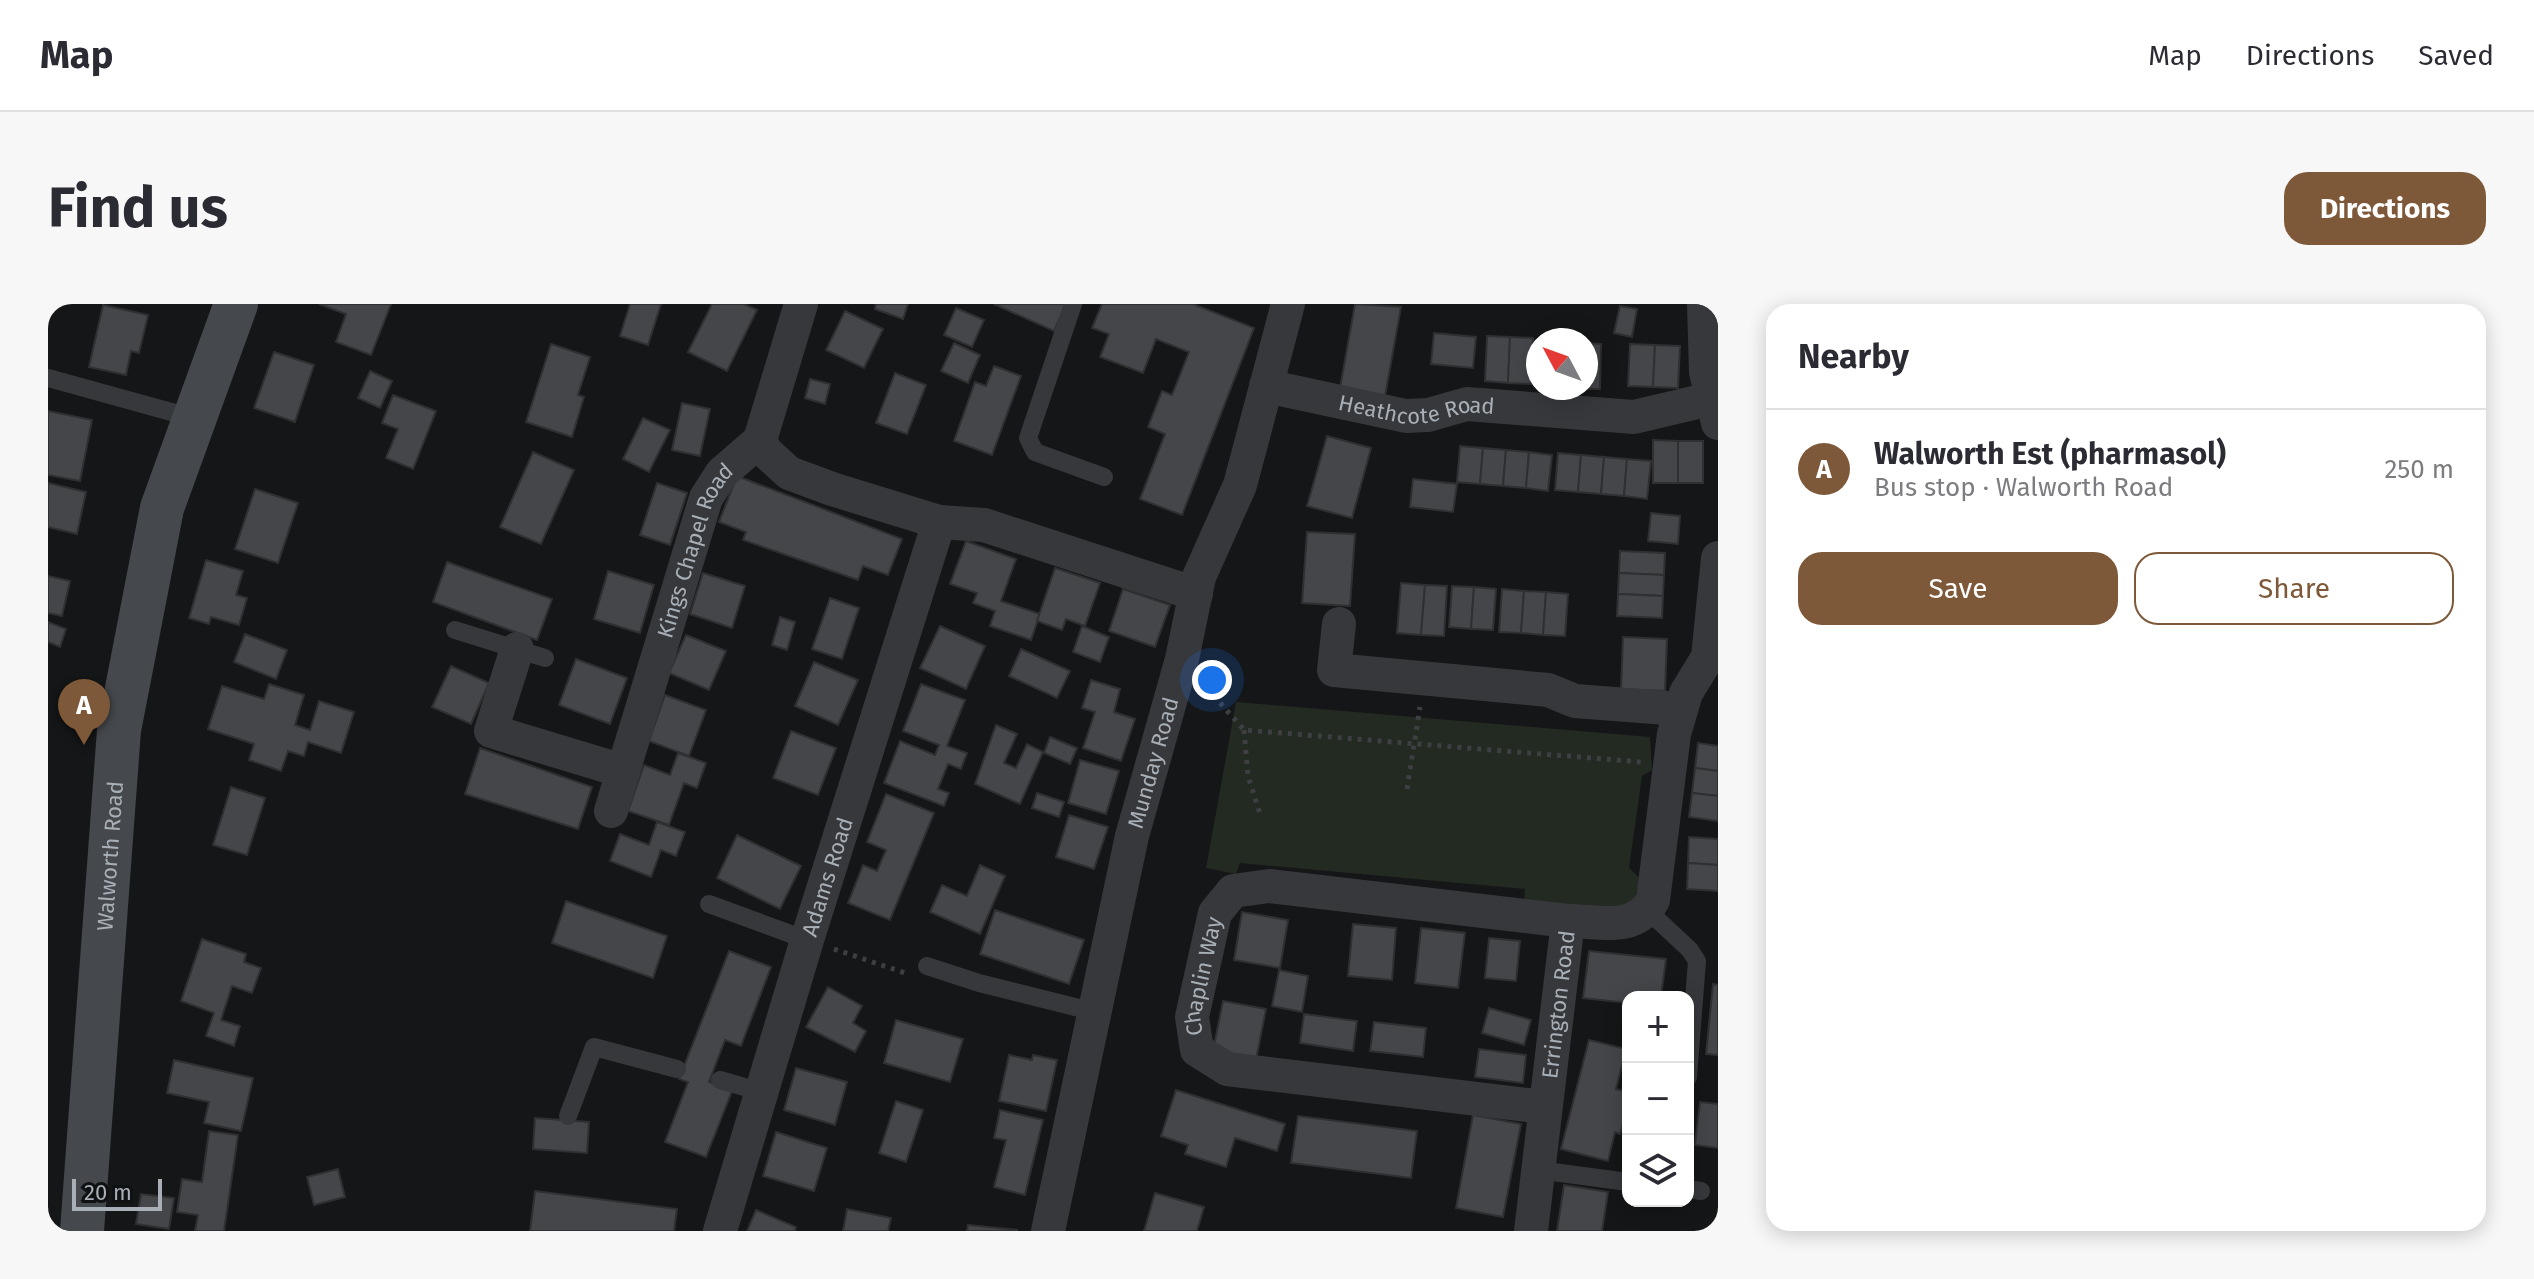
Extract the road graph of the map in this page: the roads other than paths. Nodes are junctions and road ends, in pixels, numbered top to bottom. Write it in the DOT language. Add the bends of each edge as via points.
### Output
graph roads {
  1 [pos="236,304"];
  2 [pos="801,304"];
  3 [pos="1073,304"];
  4 [pos="1288,304"];
  5 [pos="1704,304"];
  6 [pos="48,378"];
  7 [pos="1266,386"];
  8 [pos="1714,411"];
  9 [pos="193,418"];
  10 [pos="760,440"];
  11 [pos="1104,477"];
  12 [pos="939,522"];
  13 [pos="1718,558"];
  14 [pos="1196,594"];
  15 [pos="1339,624"];
  16 [pos="455,630"];
  17 [pos="531,654"];
  18 [pos="1713,657"];
  19 [pos="1680,709"];
  20 [pos="623,771"];
  21 [pos="611,811"];
  22 [pos="709,904"];
  23 [pos="1647,910"];
  24 [pos="1568,921"];
  25 [pos="807,940"];
  26 [pos="927,966"];
  27 [pos="1095,1012"];
  28 [pos="1689,1063"];
  29 [pos="677,1069"];
  30 [pos="720,1080"];
  31 [pos="762,1092"];
  32 [pos="1544,1107"];
  33 [pos="568,1116"];
  34 [pos="1538,1170"];
  35 [pos="1622,1181"];
  36 [pos="82,1231"];
  37 [pos="720,1231"];
  38 [pos="1048,1231"];
  39 [pos="1531,1231"];
  1 -- 9 [label="street, Walworth Road"];
  2 -- 10 [label="street"];
  3 -- 11 [label="lane" via="1028,438 1035,452"];
  4 -- 7 [label="street, Munday Road"];
  5 -- 8 [label="street"];
  6 -- 9 [label="lane"];
  7 -- 8 [label="street, Heathcote Road" via="1406,416 1467,404 1634,417"];
  7 -- 14 [label="street, Munday Road" via="1240,485"];
  9 -- 36 [label="street, Walworth Road" via="162,508 119,730"];
  10 -- 12 [label="street" via="789,473"];
  10 -- 20 [label="street, Kings Chapel Road" via="722,473 706,498"];
  12 -- 14 [label="street" via="984,525"];
  12 -- 25 [label="street, Adams Road"];
  13 -- 18 [label="street"];
  14 -- 27 [label="street, Munday Road" via="1132,836"];
  15 -- 19 [label="street" via="1334,670 1548,690 1575,701"];
  16 -- 17 [label="lane"];
  17 -- 20 [label="street" via="491,731"];
  18 -- 19 [label="street"];
  19 -- 23 [label="street" via="1658,872"];
  20 -- 21 [label="street, Kings Chapel Road"];
  22 -- 25 [label="lane"];
  23 -- 24 [label="street, Errington Road" via="1616,924"];
  23 -- 28 [label="lane" via="1697,961"];
  24 -- 32 [label="street, Errington Road"];
  24 -- 32 [label="street, Chaplin Way" via="1249,886 1233,891 1215,913 1192,1017 1197,1050 1227,1069"];
  25 -- 31 [label="street, Adams Road"];
  26 -- 27 [label="lane"];
  27 -- 38 [label="street, Munday Road"];
  29 -- 33 [label="lane" via="594,1047"];
  30 -- 31 [label="lane"];
  31 -- 37 [label="street, Adams Road"];
  32 -- 34 [label="street, Errington Road"];
  34 -- 35 [label="lane"];
  34 -- 39 [label="street, Errington Road"];
}
